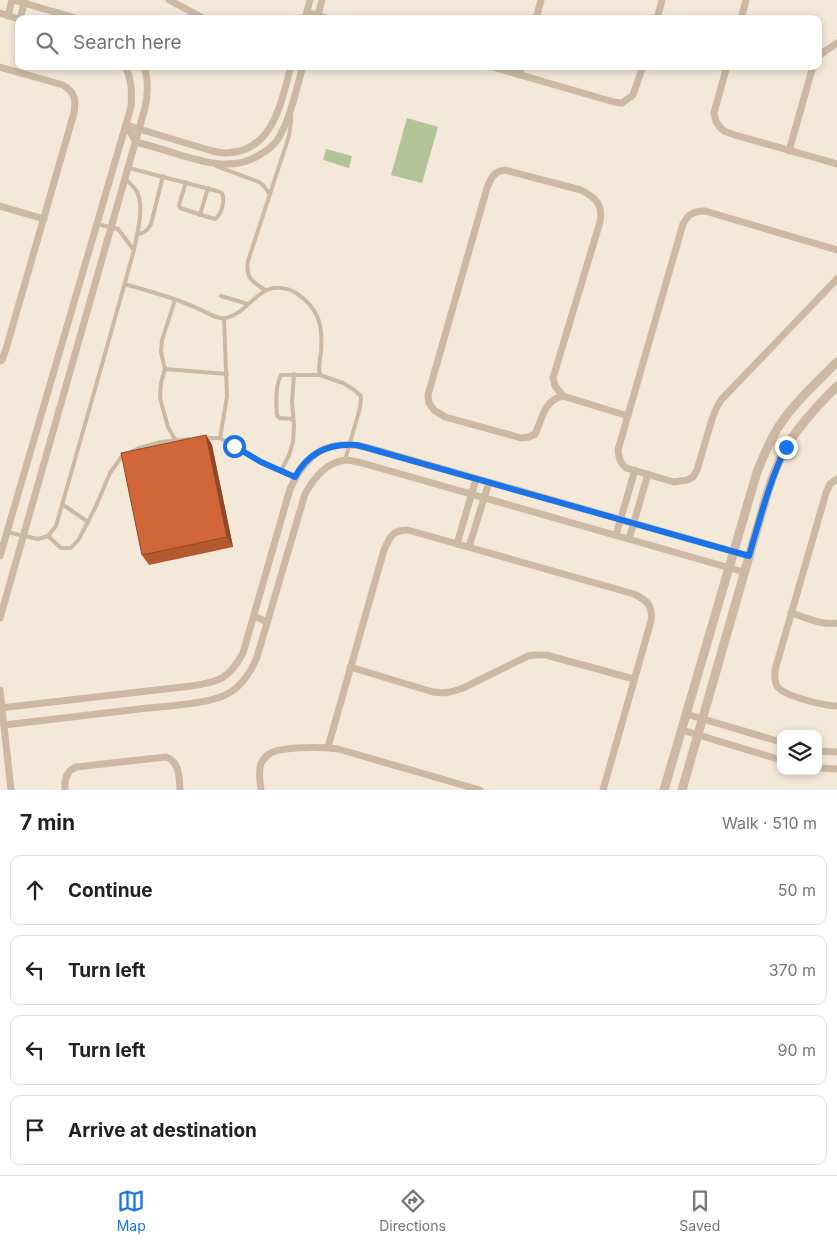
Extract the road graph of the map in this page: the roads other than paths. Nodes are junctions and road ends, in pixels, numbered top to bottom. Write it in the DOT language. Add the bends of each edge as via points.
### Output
graph roads {
  1 [pos="13,0"];
  2 [pos="169,0"];
  3 [pos="310,0"];
  4 [pos="322,0"];
  5 [pos="541,0"];
  6 [pos="662,0"];
  7 [pos="746,0"];
  8 [pos="24,2"];
  9 [pos="0,13"];
  10 [pos="20,15"];
  11 [pos="66,15"];
  12 [pos="197,15"];
  13 [pos="306,15"];
  14 [pos="318,15"];
  15 [pos="537,15"];
  16 [pos="658,15"];
  17 [pos="742,15"];
  18 [pos="8,16"];
  19 [pos="15,18"];
  20 [pos="837,43"];
  21 [pos="822,53"];
  22 [pos="0,68"];
  23 [pos="127,70"];
  24 [pos="145,70"];
  25 [pos="290,70"];
  26 [pos="302,70"];
  27 [pos="502,70"];
  28 [pos="521,70"];
  29 [pos="642,70"];
  30 [pos="726,70"];
  31 [pos="812,70"];
  32 [pos="519,75"];
  33 [pos="291,107"];
  34 [pos="126,125"];
  35 [pos="139,129"];
  36 [pos="136,142"];
  37 [pos="789,150"];
  38 [pos="209,163"];
  39 [pos="837,164"];
  40 [pos="129,168"];
  41 [pos="163,176"];
  42 [pos="126,179"];
  43 [pos="186,182"];
  44 [pos="208,188"];
  45 [pos="270,194"];
  46 [pos="0,206"];
  47 [pos="200,215"];
  48 [pos="44,219"];
  49 [pos="97,224"];
  50 [pos="112,227"];
  51 [pos="137,234"];
  52 [pos="134,250"];
  53 [pos="837,250"];
  54 [pos="837,279"];
  55 [pos="125,284"];
  56 [pos="266,290"];
  57 [pos="221,296"];
  58 [pos="175,300"];
  59 [pos="248,304"];
  60 [pos="224,319"];
  61 [pos="0,361"];
  62 [pos="837,362"];
  63 [pos="165,369"];
  64 [pos="227,374"];
  65 [pos="294,374"];
  66 [pos="320,375"];
  67 [pos="837,386"];
  68 [pos="563,396"];
  69 [pos="628,416"];
  70 [pos="293,419"];
  71 [pos="220,438"];
  72 [pos="176,440"];
  73 [pos="350,444"];
  74 [pos="345,460"];
  75 [pos="635,470"];
  76 [pos="281,471"];
  77 [pos="648,474"];
  78 [pos="295,477"];
  79 [pos="476,479"];
  80 [pos="837,479"];
  81 [pos="489,482"];
  82 [pos="472,494"];
  83 [pos="484,498"];
  84 [pos="62,504"];
  85 [pos="621,520"];
  86 [pos="88,522"];
  87 [pos="633,523"];
  88 [pos="7,532"];
  89 [pos="616,535"];
  90 [pos="23,536"];
  91 [pos="48,536"];
  92 [pos="629,539"];
  93 [pos="457,544"];
  94 [pos="469,547"];
  95 [pos="733,552"];
  96 [pos="0,556"];
  97 [pos="749,556"];
  98 [pos="729,567"];
  99 [pos="744,572"];
  100 [pos="791,613"];
  101 [pos="254,616"];
  102 [pos="0,618"];
  103 [pos="267,622"];
  104 [pos="837,622"];
  105 [pos="350,667"];
  106 [pos="634,679"];
  107 [pos="0,690"];
  108 [pos="837,706"];
  109 [pos="1,708"];
  110 [pos="686,714"];
  111 [pos="702,719"];
  112 [pos="4,724"];
  113 [pos="682,730"];
  114 [pos="698,735"];
  115 [pos="777,741"];
  116 [pos="328,747"];
  117 [pos="822,751"];
  118 [pos="3,752"];
  119 [pos="837,752"];
  120 [pos="777,759"];
  121 [pos="9,765"];
  122 [pos="0,766"];
  123 [pos="822,768"];
  124 [pos="837,769"];
  125 [pos="11,790"];
  126 [pos="64,790"];
  127 [pos="180,790"];
  128 [pos="261,790"];
  129 [pos="480,790"];
  130 [pos="603,790"];
  131 [pos="664,790"];
  132 [pos="682,790"];
  1 -- 8 [label="street"];
  1 -- 18 [label="street"];
  2 -- 12 [label="street"];
  3 -- 13 [label="street"];
  4 -- 14 [label="street"];
  5 -- 15 [label="street"];
  6 -- 16 [label="street"];
  7 -- 17 [label="street"];
  8 -- 10 [label="street"];
  8 -- 11 [label="street"];
  9 -- 18 [label="street"];
  18 -- 19 [label="street"];
  20 -- 21 [label="street"];
  22 -- 48 [label="street" via="63,86 74,96 74,113"];
  23 -- 34 [label="street" via="132,91"];
  24 -- 35 [label="street" via="148,92"];
  25 -- 35 [label="street" via="272,125 251,147 226,153 212,151"];
  26 -- 33 [label="street"];
  27 -- 32 [label="street"];
  28 -- 32 [label="street"];
  29 -- 32 [label="street" via="633,94 622,103"];
  30 -- 37 [label="street" via="714,112 720,128"];
  31 -- 37 [label="street"];
  33 -- 38 [label="street" via="283,129 268,150 240,163"];
  33 -- 45 [label="lane" via="289,136"];
  34 -- 35 [label="street"];
  34 -- 36 [label="street"];
  34 -- 49 [label="street"];
  35 -- 36 [label="street"];
  36 -- 38 [label="street"];
  36 -- 40 [label="street"];
  37 -- 39 [label="street"];
  38 -- 45 [label="lane" via="259,182"];
  40 -- 41 [label="lane"];
  40 -- 42 [label="street"];
  41 -- 43 [label="lane"];
  41 -- 51 [label="lane" via="151,224 144,233"];
  42 -- 50 [label="street"];
  42 -- 51 [label="lane" via="138,194"];
  43 -- 44 [label="lane"];
  43 -- 47 [label="lane" via="179,207"];
  44 -- 47 [label="lane"];
  44 -- 47 [label="lane" via="224,196 220,212 215,218"];
  45 -- 56 [label="lane" via="246,269 255,284"];
  46 -- 48 [label="street"];
  48 -- 61 [label="street"];
  49 -- 50 [label="lane"];
  49 -- 88 [label="street"];
  50 -- 52 [label="lane"];
  50 -- 90 [label="street"];
  51 -- 52 [label="lane"];
  52 -- 55 [label="lane"];
  53 -- 69 [label="street" via="705,211 696,211 686,218"];
  54 -- 77 [label="street" via="721,400 693,477 674,482"];
  55 -- 58 [label="lane"];
  55 -- 84 [label="lane"];
  56 -- 59 [label="lane"];
  56 -- 66 [label="lane" via="292,290 314,309 322,343"];
  57 -- 59 [label="lane"];
  58 -- 60 [label="lane"];
  58 -- 63 [label="lane" via="162,340"];
  59 -- 60 [label="lane" via="234,316"];
  60 -- 64 [label="lane"];
  62 -- 95 [label="street" via="778,428 757,472"];
  63 -- 64 [label="lane"];
  63 -- 72 [label="lane" via="160,398 168,427"];
  64 -- 71 [label="lane" via="227,397"];
  65 -- 66 [label="lane"];
  65 -- 70 [label="lane"];
  65 -- 70 [label="lane" via="281,376 278,380 276,405 277,416"];
  66 -- 73 [label="lane" via="343,383 361,396"];
  67 -- 97 [label="street" via="786,447 766,494"];
  68 -- 68 [label="street" via="553,378 601,212 595,200 580,190 499,171 487,188 428,395 429,402 445,417 521,438 536,434 549,403"];
  68 -- 69 [label="street"];
  69 -- 75 [label="street" via="618,455 622,465"];
  70 -- 76 [label="lane" via="289,455"];
  71 -- 72 [label="lane"];
  71 -- 76 [label="lane"];
  72 -- 86 [label="lane" via="139,448 122,456 110,473"];
  73 -- 74 [label="lane"];
  73 -- 78 [label="street" via="318,452"];
  73 -- 79 [label="street"];
  74 -- 82 [label="street"];
  74 -- 103 [label="street" via="321,471 305,494"];
  75 -- 77 [label="street"];
  75 -- 85 [label="street"];
  76 -- 78 [label="lane"];
  77 -- 87 [label="street"];
  78 -- 101 [label="street"];
  79 -- 81 [label="street"];
  79 -- 82 [label="street"];
  80 -- 100 [label="street" via="826,493"];
  81 -- 83 [label="street"];
  81 -- 85 [label="street"];
  82 -- 83 [label="street"];
  82 -- 93 [label="street"];
  83 -- 89 [label="street"];
  83 -- 94 [label="street"];
  84 -- 86 [label="lane"];
  84 -- 91 [label="lane" via="56,526"];
  85 -- 87 [label="street"];
  85 -- 89 [label="street"];
  86 -- 91 [label="lane" via="70,548 61,548"];
  87 -- 92 [label="street"];
  87 -- 95 [label="street"];
  88 -- 90 [label="lane"];
  88 -- 96 [label="street"];
  89 -- 92 [label="street"];
  90 -- 91 [label="lane" via="38,539"];
  90 -- 102 [label="street"];
  92 -- 98 [label="street"];
  93 -- 94 [label="street"];
  93 -- 105 [label="street" via="408,530 394,533 384,550"];
  94 -- 106 [label="street" via="642,598 648,603 652,615"];
  95 -- 97 [label="street"];
  95 -- 98 [label="street"];
  97 -- 99 [label="street"];
  98 -- 99 [label="street"];
  98 -- 110 [label="street"];
  99 -- 111 [label="street"];
  100 -- 104 [label="street" via="824,623"];
  100 -- 108 [label="street" via="775,670 777,687 788,694"];
  101 -- 103 [label="street"];
  101 -- 109 [label="street" via="236,666 218,681"];
  103 -- 112 [label="street" via="250,673 223,696 190,703"];
  105 -- 106 [label="street" via="442,693 463,688 534,655 546,655"];
  105 -- 116 [label="street"];
  106 -- 130 [label="street"];
  107 -- 109 [label="street"];
  109 -- 112 [label="street"];
  110 -- 111 [label="street"];
  110 -- 113 [label="street"];
  111 -- 114 [label="street"];
  111 -- 115 [label="street"];
  112 -- 118 [label="street"];
  113 -- 114 [label="street"];
  113 -- 131 [label="street"];
  114 -- 120 [label="street"];
  114 -- 132 [label="street"];
  116 -- 128 [label="street" via="269,754 260,769"];
  116 -- 129 [label="street"];
  117 -- 119 [label="street"];
  118 -- 121 [label="street"];
  121 -- 122 [label="street"];
  121 -- 125 [label="street"];
  123 -- 124 [label="street"];
  126 -- 127 [label="street" via="67,774 76,767 166,757 176,763"];
}
